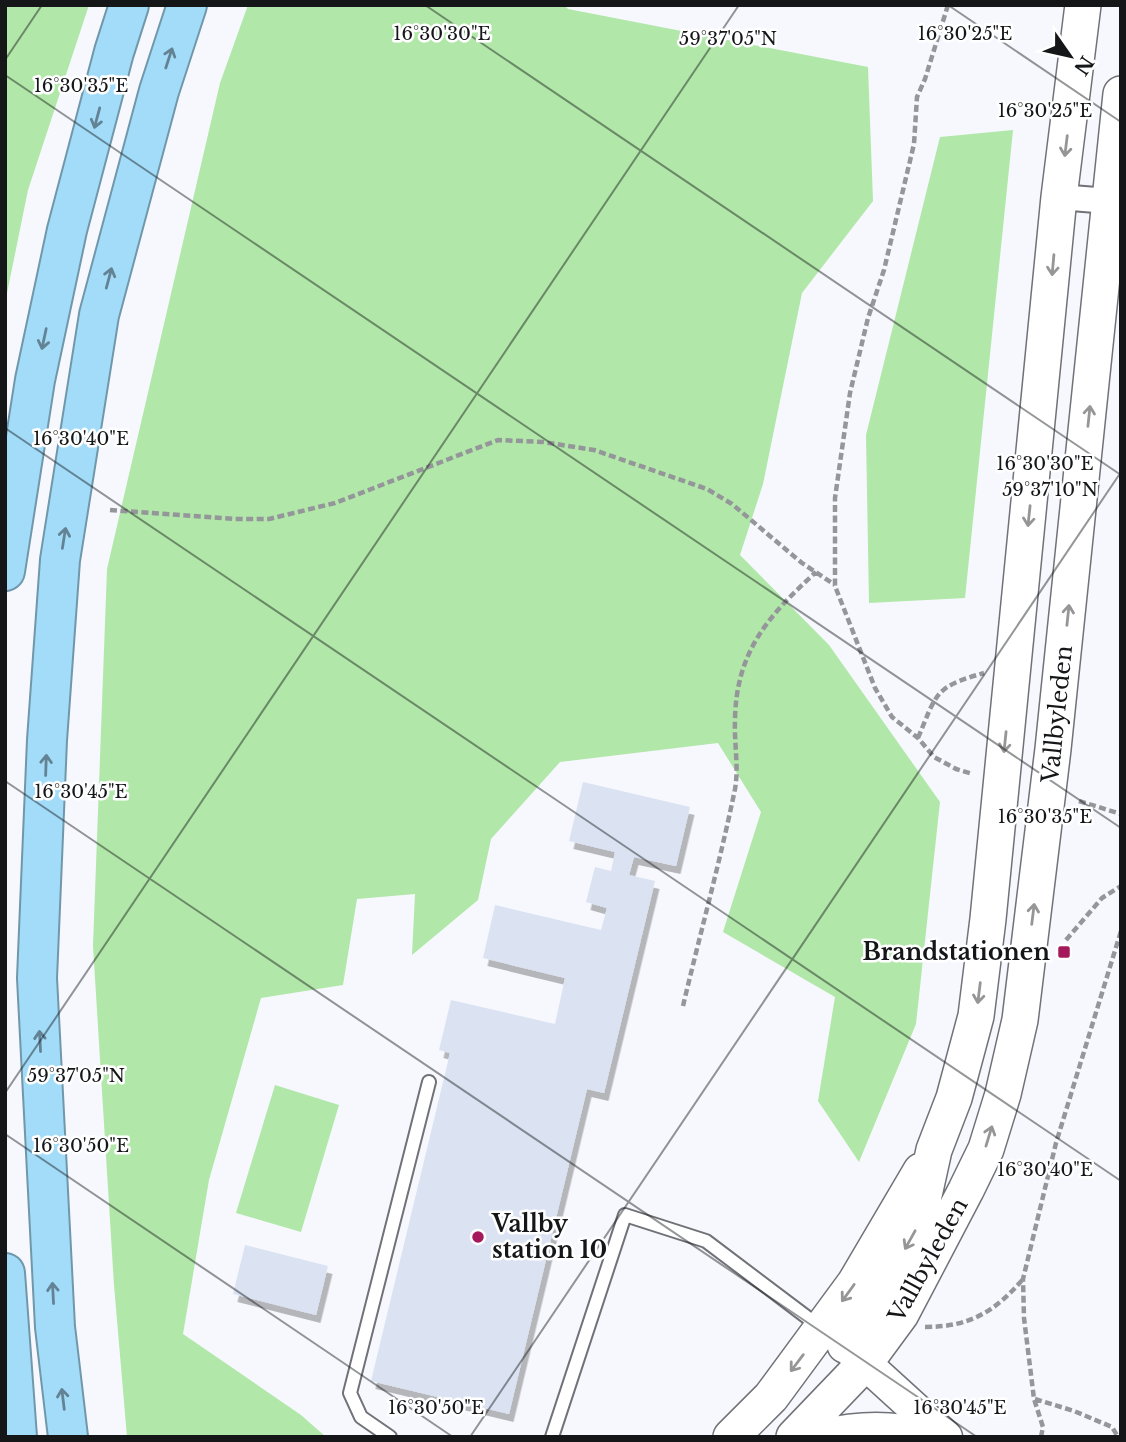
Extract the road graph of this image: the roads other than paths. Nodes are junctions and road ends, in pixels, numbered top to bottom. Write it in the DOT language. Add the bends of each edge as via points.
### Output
graph roads {
  1 [pos="129,5"];
  2 [pos="187,5"];
  3 [pos="1083,5"];
  4 [pos="1121,94"];
  5 [pos="1059,197"];
  6 [pos="1116,202"];
  7 [pos="5,572"];
  8 [pos="429,1082"];
  9 [pos="5,1273"];
  10 [pos="844,1346"];
  11 [pos="772,1397"];
  12 [pos="17,1437"];
  13 [pos="68,1437"];
  14 [pos="390,1437"];
  15 [pos="552,1437"];
  16 [pos="731,1437"];
  17 [pos="751,1437"];
  18 [pos="794,1437"];
  19 [pos="824,1437"];
  20 [pos="928,1437"];
  21 [pos="946,1437"];
  1 -- 7 [label="highway, one-way" via="71,217 35,380"];
  13 -- 2 [label="highway, one-way" via="55,1328 37,978 60,560 99,315"];
  3 -- 5 [label="main road, Vallbyleden, one-way"];
  4 -- 6 [label="main road, Vallbyleden"];
  5 -- 6 [label="street"];
  5 -- 10 [label="main road, Vallbyleden, one-way" via="976,1016 954,1098 934,1150 855,1283"];
  10 -- 6 [label="main road, Vallbyleden, one-way" via="901,1314 986,1149 1003,1094 1020,1020"];
  8 -- 14 [label="lane" via="350,1393 361,1417"];
  9 -- 12 [label="highway"];
  10 -- 11 [label="main road, Vallbyleden, one-way"];
  10 -- 15 [label="lane" via="706,1241 625,1215"];
  10 -- 18 [label="main road, Vallbyleden"];
  10 -- 21 [label="street"];
  11 -- 16 [label="main road, Vallbyleden"];
  11 -- 17 [label="main road" via="771,1411"];
  19 -- 20 [label="main road" via="880,1429"];
}
